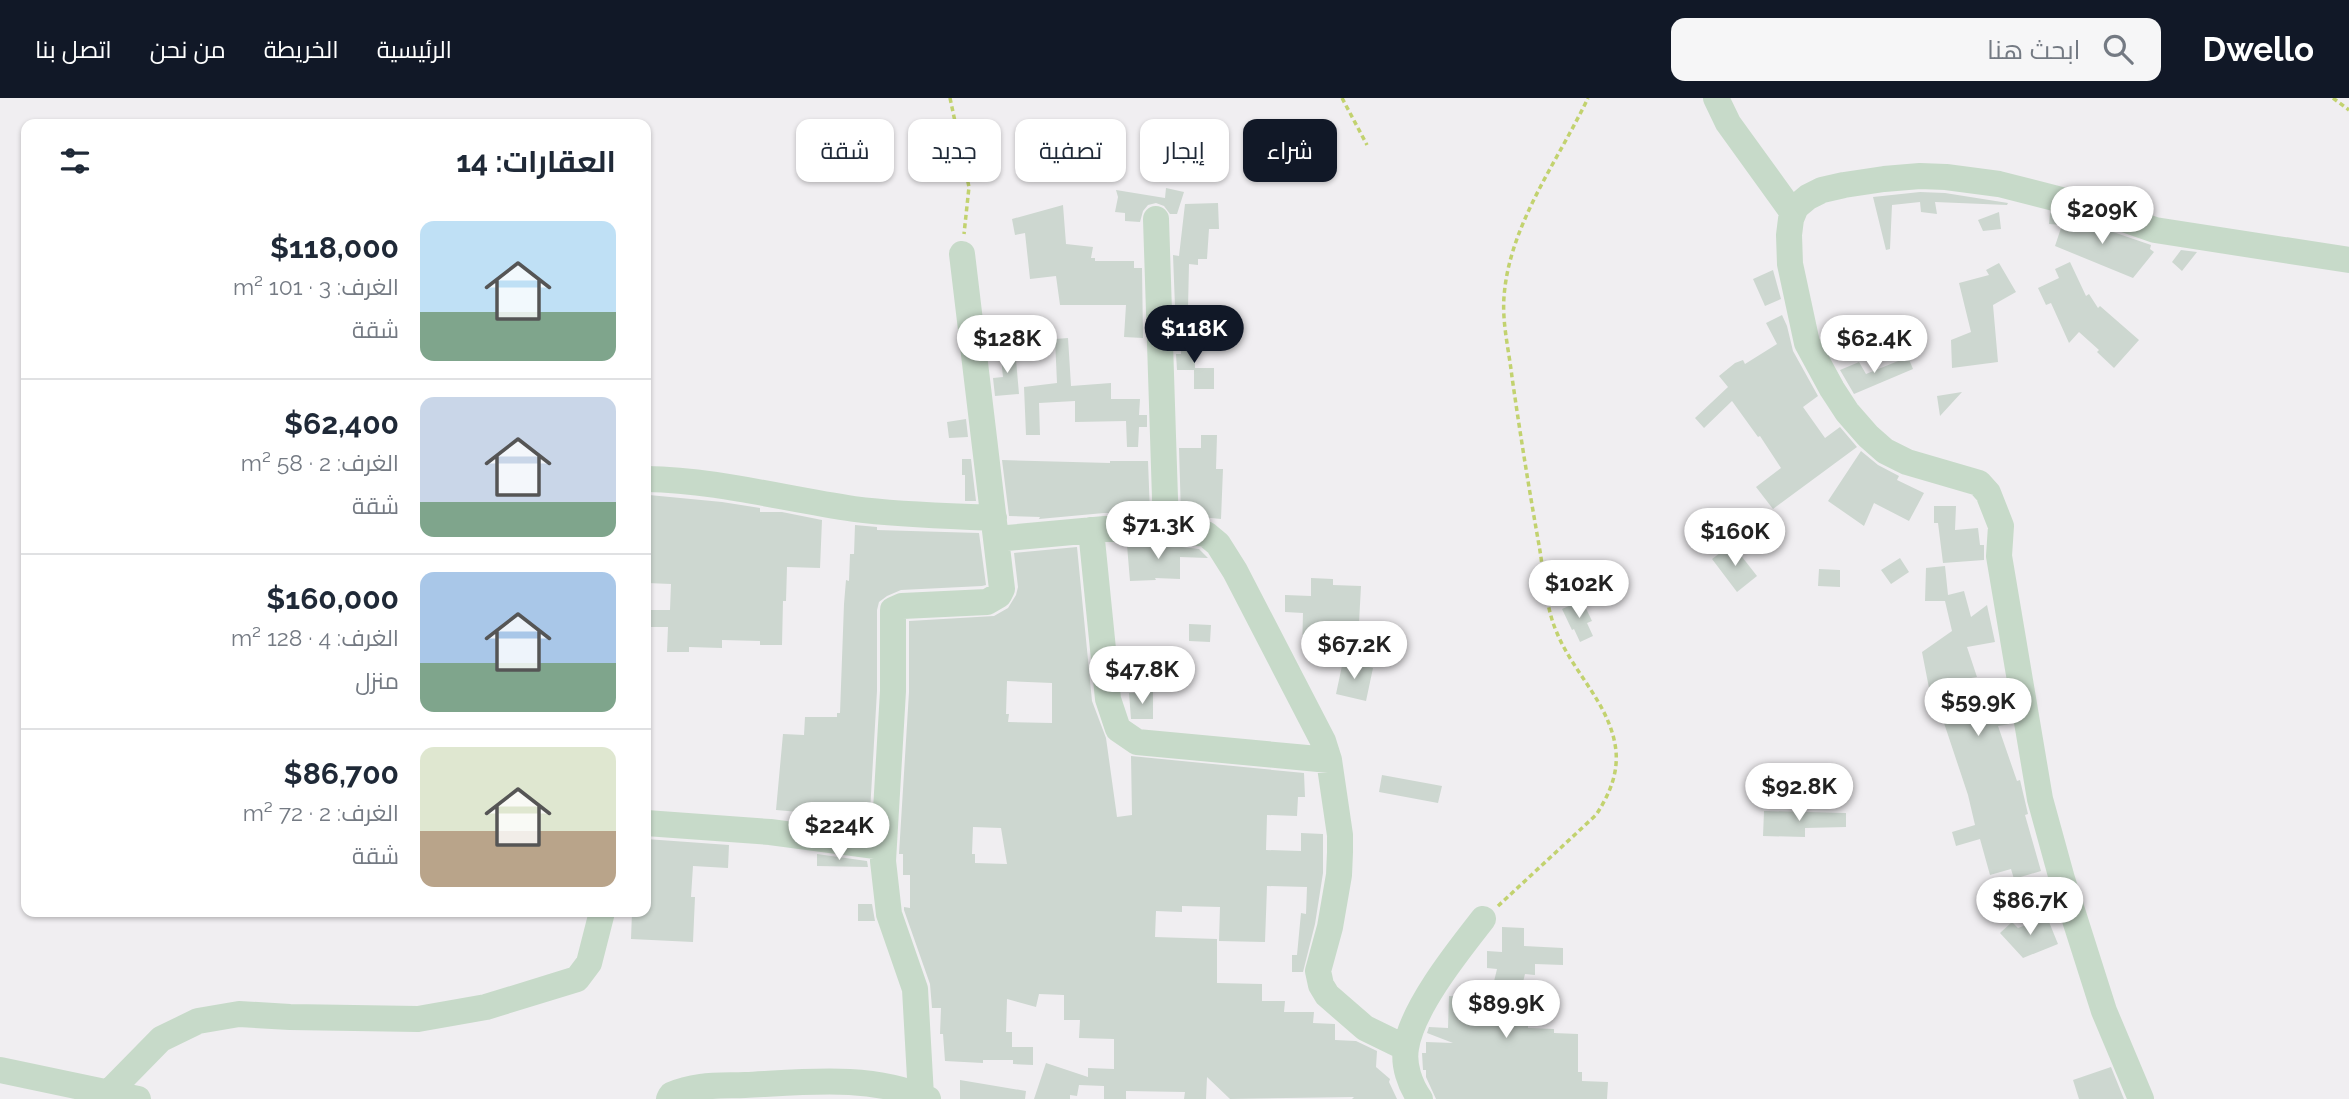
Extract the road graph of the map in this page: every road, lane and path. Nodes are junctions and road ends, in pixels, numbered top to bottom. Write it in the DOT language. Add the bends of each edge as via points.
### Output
graph roads {
  1 [pos="950,98"];
  2 [pos="1342,98"];
  3 [pos="1588,98"];
  4 [pos="1716,98"];
  5 [pos="2333,98"];
  6 [pos="2349,110"];
  7 [pos="1367,145"];
  8 [pos="1793,213"];
  9 [pos="1156,219"];
  10 [pos="962,254"];
  11 [pos="2349,260"];
  12 [pos="651,479"];
  13 [pos="995,529"];
  14 [pos="1166,529"];
  15 [pos="1091,530"];
  16 [pos="1329,760"];
  17 [pos="651,823"];
  18 [pos="883,847"];
  19 [pos="601,917"];
  20 [pos="1483,919"];
  21 [pos="1406,1048"];
  22 [pos="0,1070"];
  23 [pos="108,1093"];
  24 [pos="924,1098"];
  25 [pos="138,1099"];
  26 [pos="669,1099"];
  27 [pos="1420,1099"];
  28 [pos="2141,1099"];
  1 -- 10 [label="path" via="969,187"];
  2 -- 7 [label="path"];
  3 -- 20 [label="path" via="1523,223 1504,298 1522,453 1550,611 1563,646 1602,709 1614,738 1616,767 1607,799 1596,815"];
  4 -- 8 [label="street" via="1728,123"];
  5 -- 6 [label="path"];
  8 -- 11 [label="street" via="1822,190 1884,179 1946,177 1999,184 2155,230"];
  8 -- 28 [label="street" via="1788,248 1807,343 1847,412 1885,451 1979,483 2001,526 1999,556 2040,799 2104,1011"];
  9 -- 14 [label="street"];
  10 -- 13 [label="street"];
  12 -- 13 [label="street" via="717,484"];
  13 -- 15 [label="street"];
  13 -- 18 [label="street" via="1002,589 994,599 893,610"];
  14 -- 15 [label="street"];
  14 -- 16 [label="street" via="1206,534 1218,544"];
  15 -- 16 [label="street" via="1108,699 1118,729 1136,742"];
  16 -- 21 [label="street" via="1340,835 1339,875 1319,978 1327,995 1365,1028"];
  17 -- 18 [label="street"];
  18 -- 24 [label="street" via="889,914 915,989"];
  19 -- 23 [label="street" via="589,964 577,979 485,1007 418,1019 239,1014 198,1021 161,1039"];
  20 -- 21 [label="street" via="1412,1025"];
  21 -- 27 [label="street" via="1408,1073"];
  22 -- 23 [label="street"];
  23 -- 25 [label="street"];
  24 -- 26 [label="street" via="880,1084 812,1082 694,1086"];
}
